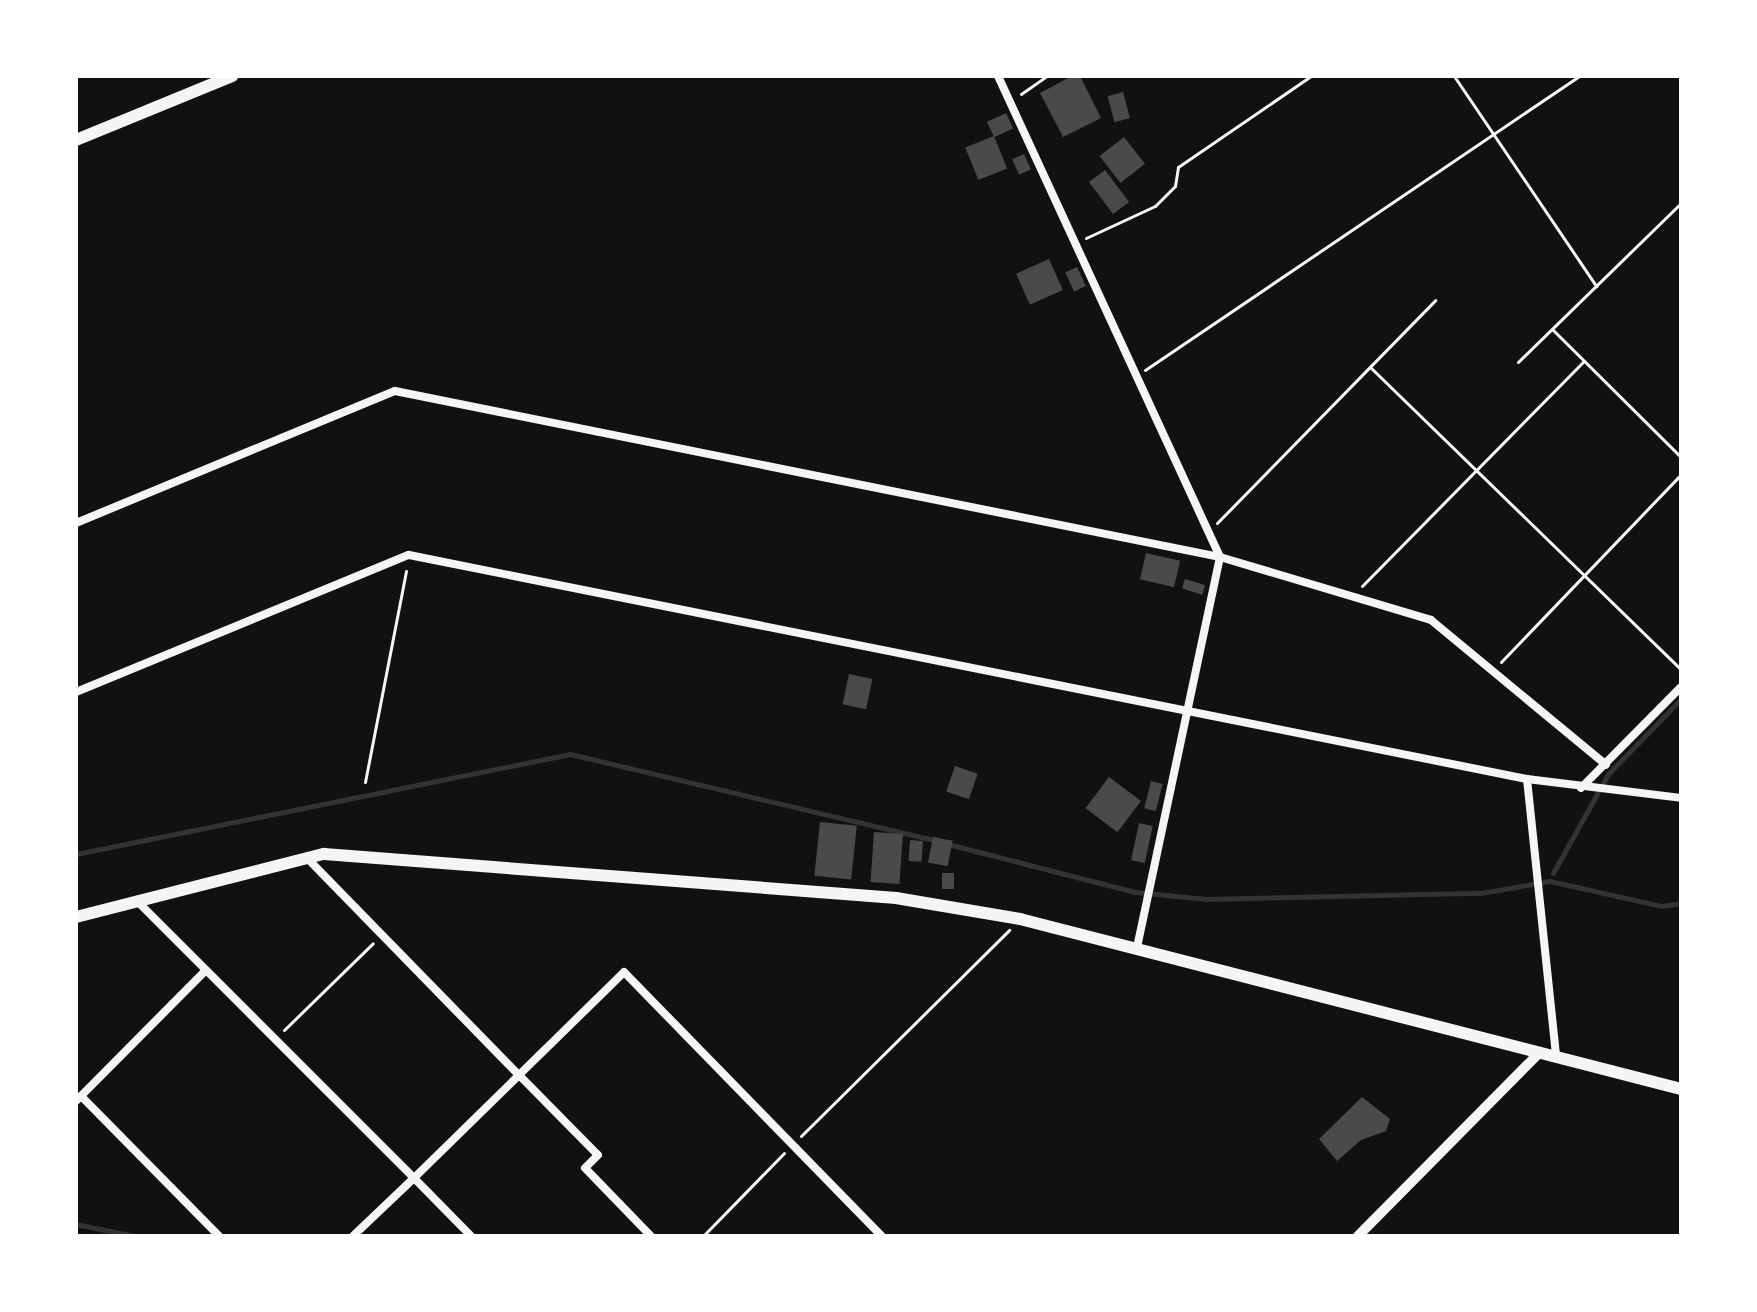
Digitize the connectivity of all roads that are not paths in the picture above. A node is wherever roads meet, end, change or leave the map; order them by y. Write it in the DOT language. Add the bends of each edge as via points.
graph roads {
  1 [pos="232,76"];
  2 [pos="998,76"];
  3 [pos="76,140"];
  4 [pos="76,523"];
  5 [pos="1220,557"];
  6 [pos="1681,687"];
  7 [pos="76,692"];
  8 [pos="1187,710"];
  9 [pos="1606,765"];
  10 [pos="1527,779"];
  11 [pos="1581,788"];
  12 [pos="1681,798"];
  13 [pos="306,857"];
  14 [pos="136,900"];
  15 [pos="76,917"];
  16 [pos="1137,948"];
  17 [pos="204,972"];
  18 [pos="1539,1053"];
  19 [pos="1556,1054"];
  20 [pos="519,1075"];
  21 [pos="1681,1089"];
  22 [pos="78,1098"];
  23 [pos="414,1178"];
  24 [pos="219,1236"];
  25 [pos="353,1236"];
  26 [pos="471,1236"];
  27 [pos="651,1236"];
  28 [pos="882,1236"];
  29 [pos="1358,1236"];
  1 -- 3 [label="main road"];
  2 -- 5 [label="street"];
  4 -- 5 [label="street" via="395,391"];
  5 -- 8 [label="street"];
  5 -- 9 [label="street" via="1431,620"];
  6 -- 9 [label="street"];
  7 -- 8 [label="street" via="409,555"];
  8 -- 10 [label="street"];
  8 -- 16 [label="street"];
  9 -- 11 [label="street"];
  10 -- 11 [label="street"];
  10 -- 19 [label="street"];
  11 -- 12 [label="street"];
  13 -- 14 [label="main road"];
  13 -- 16 [label="main road" via="381,855 896,898 1020,919"];
  13 -- 20 [label="street"];
  14 -- 15 [label="main road"];
  14 -- 17 [label="street"];
  16 -- 18 [label="main road"];
  17 -- 22 [label="street"];
  17 -- 23 [label="street"];
  18 -- 19 [label="main road"];
  18 -- 29 [label="street"];
  19 -- 21 [label="main road"];
  20 -- 23 [label="street"];
  20 -- 27 [label="street" via="598,1155 585,1168"];
  20 -- 28 [label="street" via="624,972"];
  22 -- 24 [label="street"];
  23 -- 25 [label="street"];
  23 -- 26 [label="street"];
}
